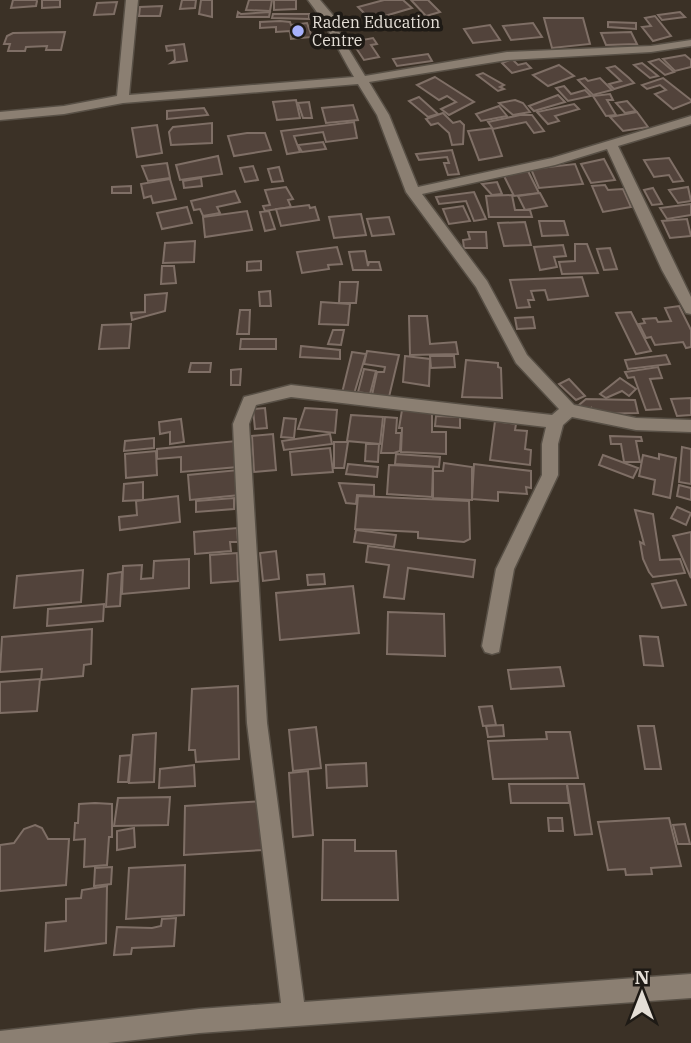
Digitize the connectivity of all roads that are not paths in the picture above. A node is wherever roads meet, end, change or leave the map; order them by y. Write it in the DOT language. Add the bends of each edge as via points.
graph roads {
  1 [pos="132,0"];
  2 [pos="314,0"];
  3 [pos="691,43"];
  4 [pos="360,80"];
  5 [pos="123,99"];
  6 [pos="0,116"];
  7 [pos="691,120"];
  8 [pos="612,146"];
  9 [pos="413,192"];
  10 [pos="691,309"];
  11 [pos="562,416"];
  12 [pos="691,426"];
  13 [pos="492,646"];
  14 [pos="691,986"];
  15 [pos="294,1016"];
  16 [pos="0,1043"];
  1 -- 5 [label="street"];
  2 -- 4 [label="street" via="331,20 334,35"];
  3 -- 4 [label="street" via="508,56"];
  4 -- 5 [label="street"];
  4 -- 9 [label="street" via="383,115"];
  5 -- 6 [label="street"];
  7 -- 8 [label="street"];
  8 -- 9 [label="street"];
  8 -- 10 [label="street" via="670,275"];
  9 -- 11 [label="street" via="482,285 521,359"];
  11 -- 12 [label="street"];
  11 -- 13 [label="street" via="550,444 550,475 505,569"];
  11 -- 15 [label="street" via="291,391 250,401 241,424 257,723"];
  14 -- 15 [label="street"];
  15 -- 16 [label="street" via="199,1021"];
}
